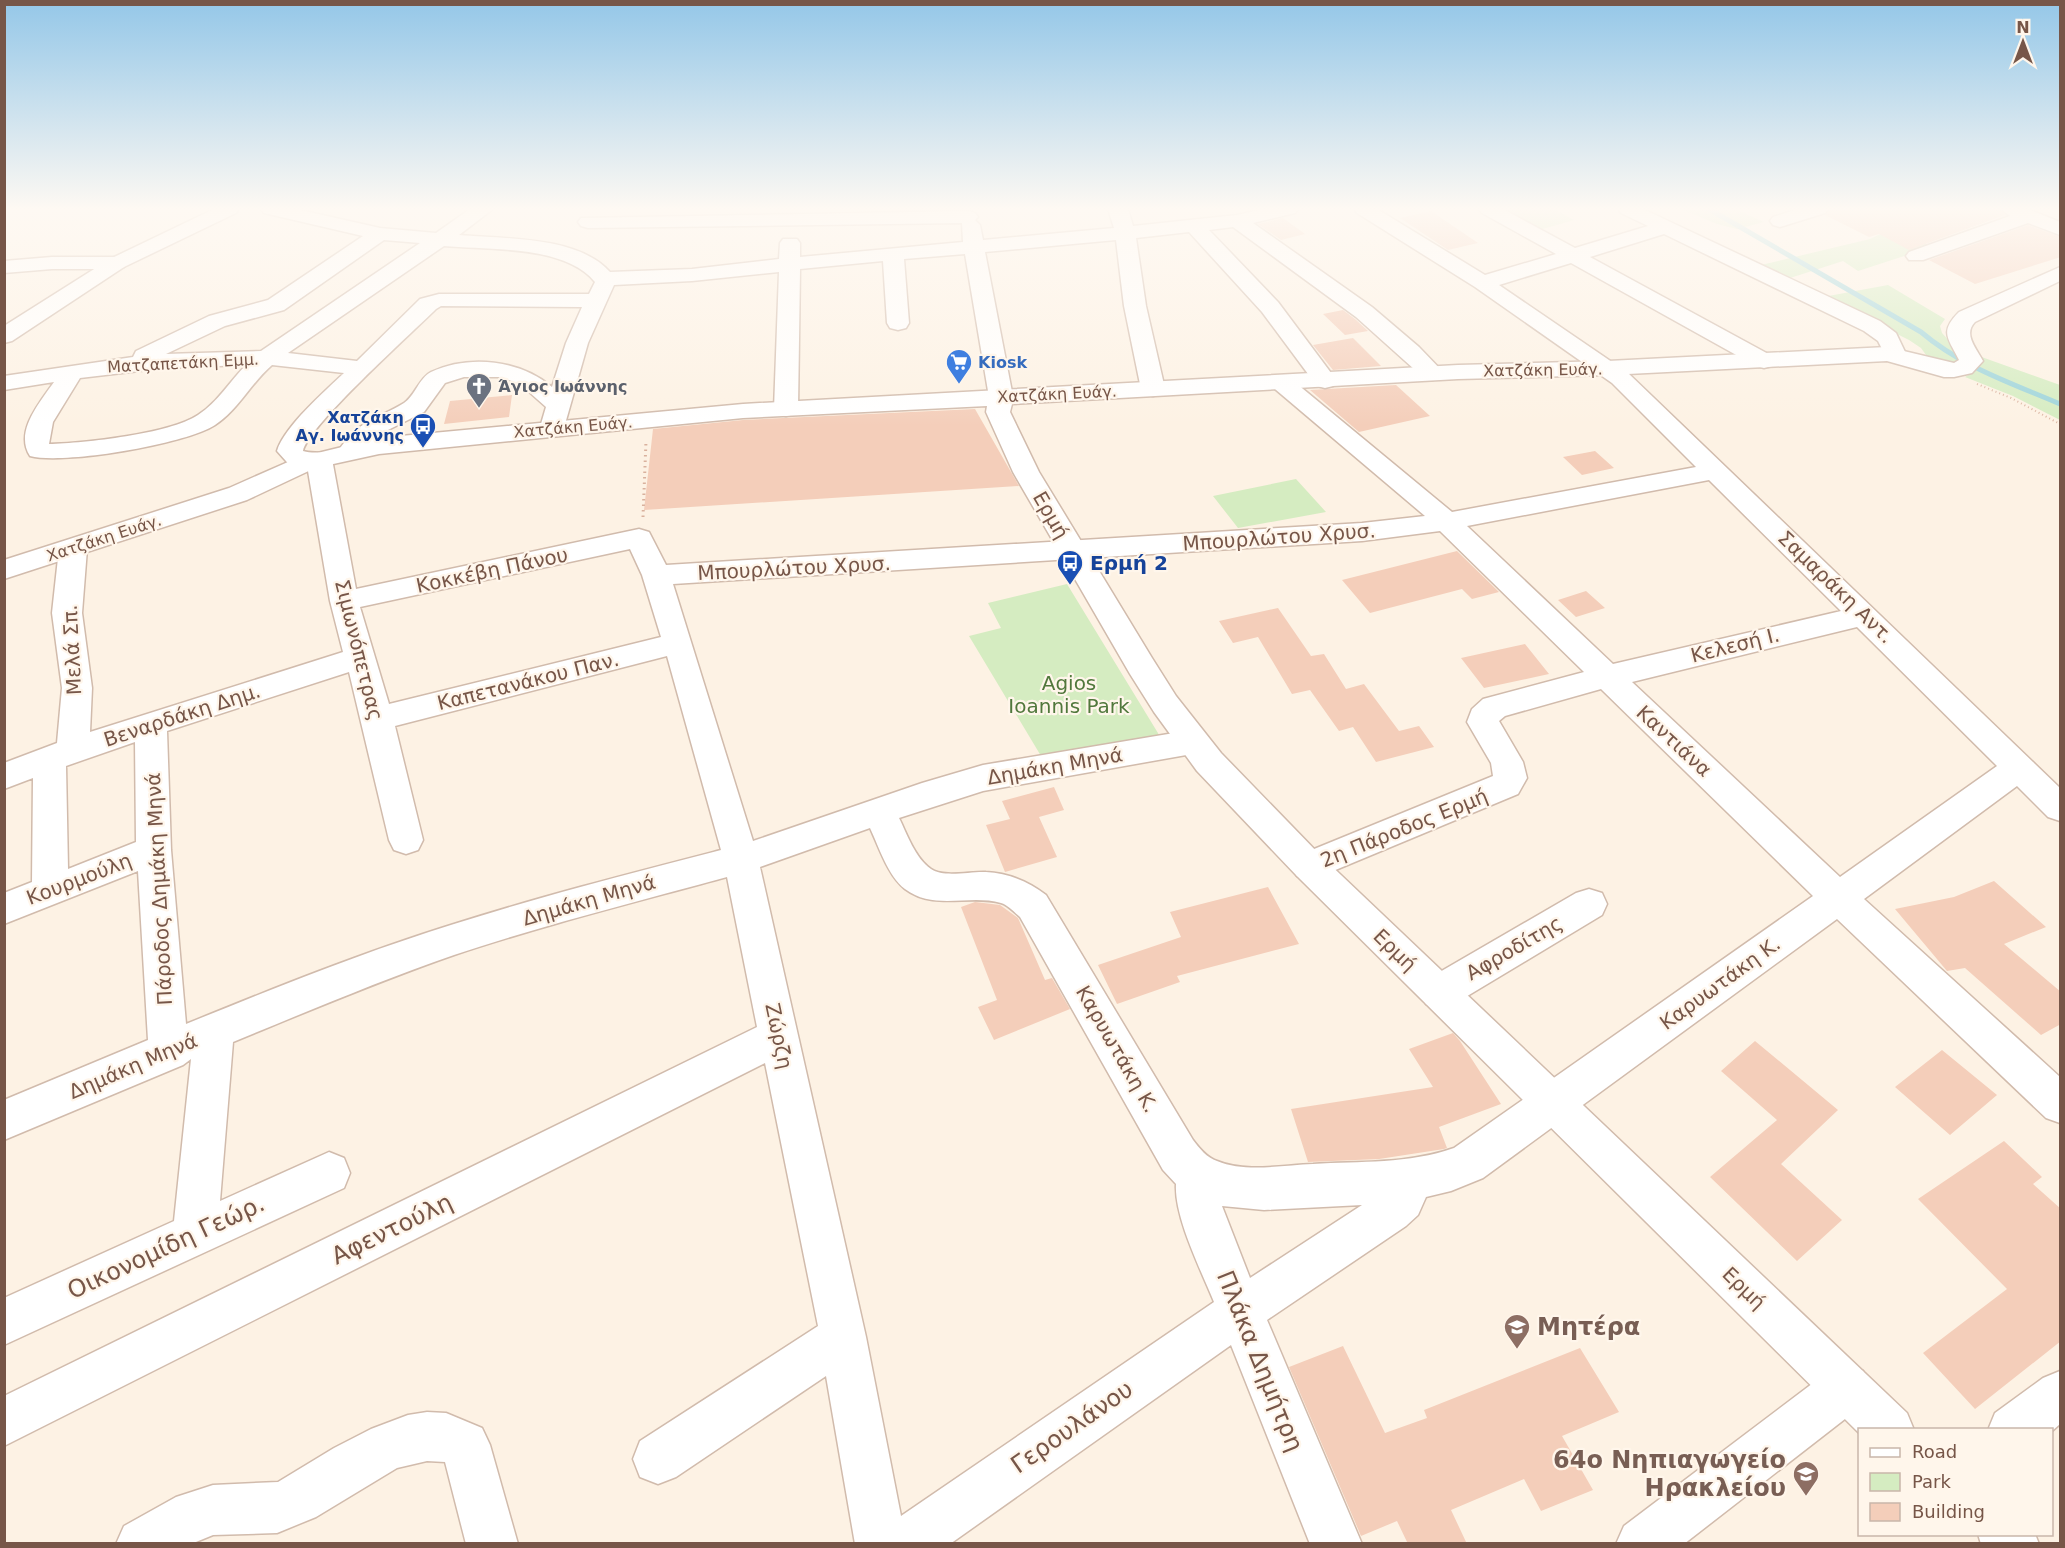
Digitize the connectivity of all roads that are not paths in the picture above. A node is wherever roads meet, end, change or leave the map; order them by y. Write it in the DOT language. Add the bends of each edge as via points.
graph roads {
  1 [pos="89,281"];
  2 [pos="310,281"];
  3 [pos="379,281"];
  4 [pos="603,281"];
  5 [pos="789,281"];
  6 [pos="896,281"];
  7 [pos="980,281"];
  8 [pos="1118,281"];
  9 [pos="1131,281"];
  10 [pos="1246,281"];
  11 [pos="1319,281"];
  12 [pos="1479,281"];
  13 [pos="1488,281"];
  14 [pos="1620,281"];
  15 [pos="1779,281"];
  16 [pos="2043,281"];
  17 [pos="1482,283"];
  18 [pos="1132,289"];
  19 [pos="597,301"];
  20 [pos="898,323"];
  21 [pos="4,336"];
  22 [pos="1895,354"];
  23 [pos="266,358"];
  24 [pos="1764,361"];
  25 [pos="129,364"];
  26 [pos="1608,368"];
  27 [pos="363,369"];
  28 [pos="73,372"];
  29 [pos="1432,373"];
  30 [pos="1324,381"];
  31 [pos="4,383"];
  32 [pos="1283,384"];
  33 [pos="1154,389"];
  34 [pos="1001,397"];
  35 [pos="786,409"];
  36 [pos="555,416"];
  37 [pos="351,451"];
  38 [pos="311,462"];
  39 [pos="1717,471"];
  40 [pos="1446,522"];
  41 [pos="639,538"];
  42 [pos="73,549"];
  43 [pos="1071,550"];
  44 [pos="4,570"];
  45 [pos="656,575"];
  46 [pos="344,601"];
  47 [pos="1865,615"];
  48 [pos="678,643"];
  49 [pos="360,657"];
  50 [pos="1606,677"];
  51 [pos="377,719"];
  52 [pos="151,725"];
  53 [pos="1192,742"];
  54 [pos="61,755"];
  55 [pos="2018,768"];
  56 [pos="4,776"];
  57 [pos="2061,808"];
  58 [pos="878,810"];
  59 [pos="406,840"];
  60 [pos="154,850"];
  61 [pos="741,859"];
  62 [pos="1309,866"];
  63 [pos="50,890"];
  64 [pos="1839,897"];
  65 [pos="1589,904"];
  66 [pos="4,909"];
  67 [pos="1440,992"];
  68 [pos="214,1031"];
  69 [pos="779,1036"];
  70 [pos="169,1052"];
  71 [pos="1554,1104"];
  72 [pos="2061,1104"];
  73 [pos="4,1120"];
  74 [pos="329,1173"];
  75 [pos="1198,1175"];
  76 [pos="1412,1178"];
  77 [pos="195,1233"];
  78 [pos="1239,1312"];
  79 [pos="4,1322"];
  80 [pos="843,1337"];
  81 [pos="1846,1388"];
  82 [pos="2061,1395"];
  83 [pos="4,1422"];
  84 [pos="1888,1428"];
  85 [pos="2015,1428"];
  86 [pos="658,1460"];
  87 [pos="142,1544"];
  88 [pos="492,1544"];
  89 [pos="881,1544"];
  90 [pos="905,1544"];
  91 [pos="1336,1544"];
  92 [pos="1642,1544"];
  1 -- 21 [label="street"];
  2 -- 25 [label="street" via="276,304 217,321"];
  3 -- 23 [label="street"];
  4 -- 19 [label="street"];
  5 -- 35 [label="street"];
  6 -- 20 [label="street"];
  7 -- 34 [label="street, Ερμή"];
  8 -- 18 [label="street" via="1122,288"];
  9 -- 18 [label="street"];
  10 -- 30 [label="street" via="1270,307"];
  11 -- 29 [label="street" via="1388,332"];
  12 -- 17 [label="street, Σαμαράκη Αντ."];
  13 -- 17 [label="street"];
  14 -- 24 [label="street"];
  15 -- 22 [label="street" via="1872,326 1888,338"];
  16 -- 22 [label="street, Χατζάκη Ευάγ." via="1961,322 1957,333 1971,361 1966,366 1937,369"];
  17 -- 26 [label="street, Σαμαράκη Αντ."];
  18 -- 33 [label="street"];
  19 -- 27 [label="street" via="439,300 428,304"];
  19 -- 36 [label="street" via="577,343"];
  22 -- 24 [label="street, Χατζάκη Ευάγ."];
  23 -- 25 [label="street, Ματζαπετάκη Εμμ."];
  23 -- 27 [label="street, Ματζαπετάκη Εμμ."];
  23 -- 28 [label="street" via="224,406 195,426 85,447 39,451 36,439 42,422"];
  24 -- 26 [label="street, Χατζάκη Ευάγ."];
  25 -- 28 [label="street, Ματζαπετάκη Εμμ."];
  26 -- 29 [label="street, Χατζάκη Ευάγ."];
  26 -- 39 [label="street, Σαμαράκη Αντ."];
  27 -- 38 [label="street" via="292,443 293,456"];
  28 -- 31 [label="street, Ματζαπετάκη Εμμ."];
  29 -- 30 [label="street, Χατζάκη Ευάγ."];
  30 -- 32 [label="street, Χατζάκη Ευάγ."];
  32 -- 33 [label="street, Χατζάκη Ευάγ."];
  32 -- 40 [label="street, Καντιάνα"];
  33 -- 34 [label="street, Χατζάκη Ευάγ."];
  34 -- 35 [label="street, Χατζάκη Ευάγ."];
  34 -- 43 [label="street, Ερμή" via="998,412 1011,441"];
  35 -- 36 [label="street, Χατζάκη Ευάγ." via="646,420"];
  36 -- 37 [label="street, Χατζάκη Ευάγ."];
  36 -- 37 [label="street" via="528,379 502,370 462,370 437,378 415,407 369,429"];
  37 -- 38 [label="street, Χατζάκη Ευάγ."];
  38 -- 42 [label="street, Χατζάκη Ευάγ." via="238,494"];
  38 -- 46 [label="street, Σιμωνόπετρας"];
  39 -- 40 [label="street, Μπουρλώτου Χρυσ."];
  39 -- 47 [label="street, Σαμαράκη Αντ."];
  40 -- 43 [label="street, Μπουρλώτου Χρυσ." via="1330,534"];
  40 -- 50 [label="street, Καντιάνα"];
  41 -- 45 [label="street, Ζώρζη"];
  41 -- 46 [label="street, Κοκκέβη Πάνου"];
  42 -- 44 [label="street, Χατζάκη Ευάγ."];
  42 -- 54 [label="street, Μελά Σπ." via="67,613 77,688"];
  43 -- 45 [label="street, Μπουρλώτου Χρυσ."];
  43 -- 53 [label="street, Ερμή"];
  45 -- 48 [label="street, Ζώρζη"];
  46 -- 49 [label="street, Σιμωνόπετρας"];
  47 -- 50 [label="street, Κελεσή Ι."];
  47 -- 55 [label="street, Σαμαράκη Αντ."];
  48 -- 51 [label="street, Καπετανάκου Παν."];
  48 -- 61 [label="street, Ζώρζη"];
  49 -- 51 [label="street, Σιμωνόπετρας"];
  49 -- 52 [label="street, Βεναρδάκη Δημ."];
  50 -- 62 [label="street, 2η Πάροδος Ερμή" via="1518,699 1487,711 1483,722 1509,771 1509,781 1503,788"];
  50 -- 64 [label="street, Καντιάνα"];
  51 -- 59 [label="street, Σιμωνόπετρας"];
  52 -- 54 [label="street, Βεναρδάκη Δημ."];
  52 -- 60 [label="street, Πάροδος Δημάκη Μηνά"];
  53 -- 58 [label="street, Δημάκη Μηνά" via="983,778"];
  53 -- 62 [label="street, Ερμή"];
  54 -- 56 [label="street, Βεναρδάκη Δημ."];
  54 -- 63 [label="street, Μελά Σπ."];
  55 -- 57 [label="street, Σαμαράκη Αντ."];
  55 -- 64 [label="street, Καρυωτάκη Κ."];
  58 -- 61 [label="street, Δημάκη Μηνά"];
  58 -- 75 [label="street, Καρυωτάκη Κ." via="907,865 920,881 1000,888 1018,894 1033,906 1178,1155"];
  60 -- 63 [label="street, Κουρμούλη"];
  60 -- 70 [label="street, Πάροδος Δημάκη Μηνά"];
  61 -- 68 [label="street, Δημάκη Μηνά" via="453,940"];
  61 -- 69 [label="street, Ζώρζη"];
  62 -- 67 [label="street, Ερμή"];
  63 -- 66 [label="street, Κουρμούλη"];
  64 -- 71 [label="street, Καρυωτάκη Κ."];
  64 -- 72 [label="street, Καντιάνα"];
  65 -- 67 [label="street, Αφροδίτης"];
  67 -- 71 [label="street, Ερμή"];
  68 -- 70 [label="street, Δημάκη Μηνά"];
  68 -- 77 [label="street"];
  69 -- 80 [label="street, Ζώρζη"];
  69 -- 83 [label="street, Αφεντούλη"];
  70 -- 73 [label="street, Δημάκη Μηνά"];
  71 -- 76 [label="street, Καρυωτάκη Κ." via="1468,1163"];
  71 -- 81 [label="street, Ερμή"];
  74 -- 77 [label="street, Οικονομίδη Γεώρ."];
  75 -- 76 [label="street, Καρυωτάκη Κ." via="1222,1185 1258,1188"];
  75 -- 78 [label="street, Πλάκα Δημήτρη" via="1201,1211"];
  76 -- 78 [label="street" via="1403,1200 1391,1211"];
  77 -- 79 [label="street, Οικονομίδη Γεώρ."];
  78 -- 90 [label="street, Γερουλάνου"];
  78 -- 91 [label="street, Πλάκα Δημήτρη"];
  80 -- 86 [label="street"];
  80 -- 89 [label="street, Ζώρζη"];
  81 -- 84 [label="street, Ερμή"];
  81 -- 92 [label="street"];
  82 -- 85 [label="street"];
  87 -- 88 [label="street" via="183,1520 212,1510 277,1508 392,1445 427,1436 451,1437 465,1445"];
}
